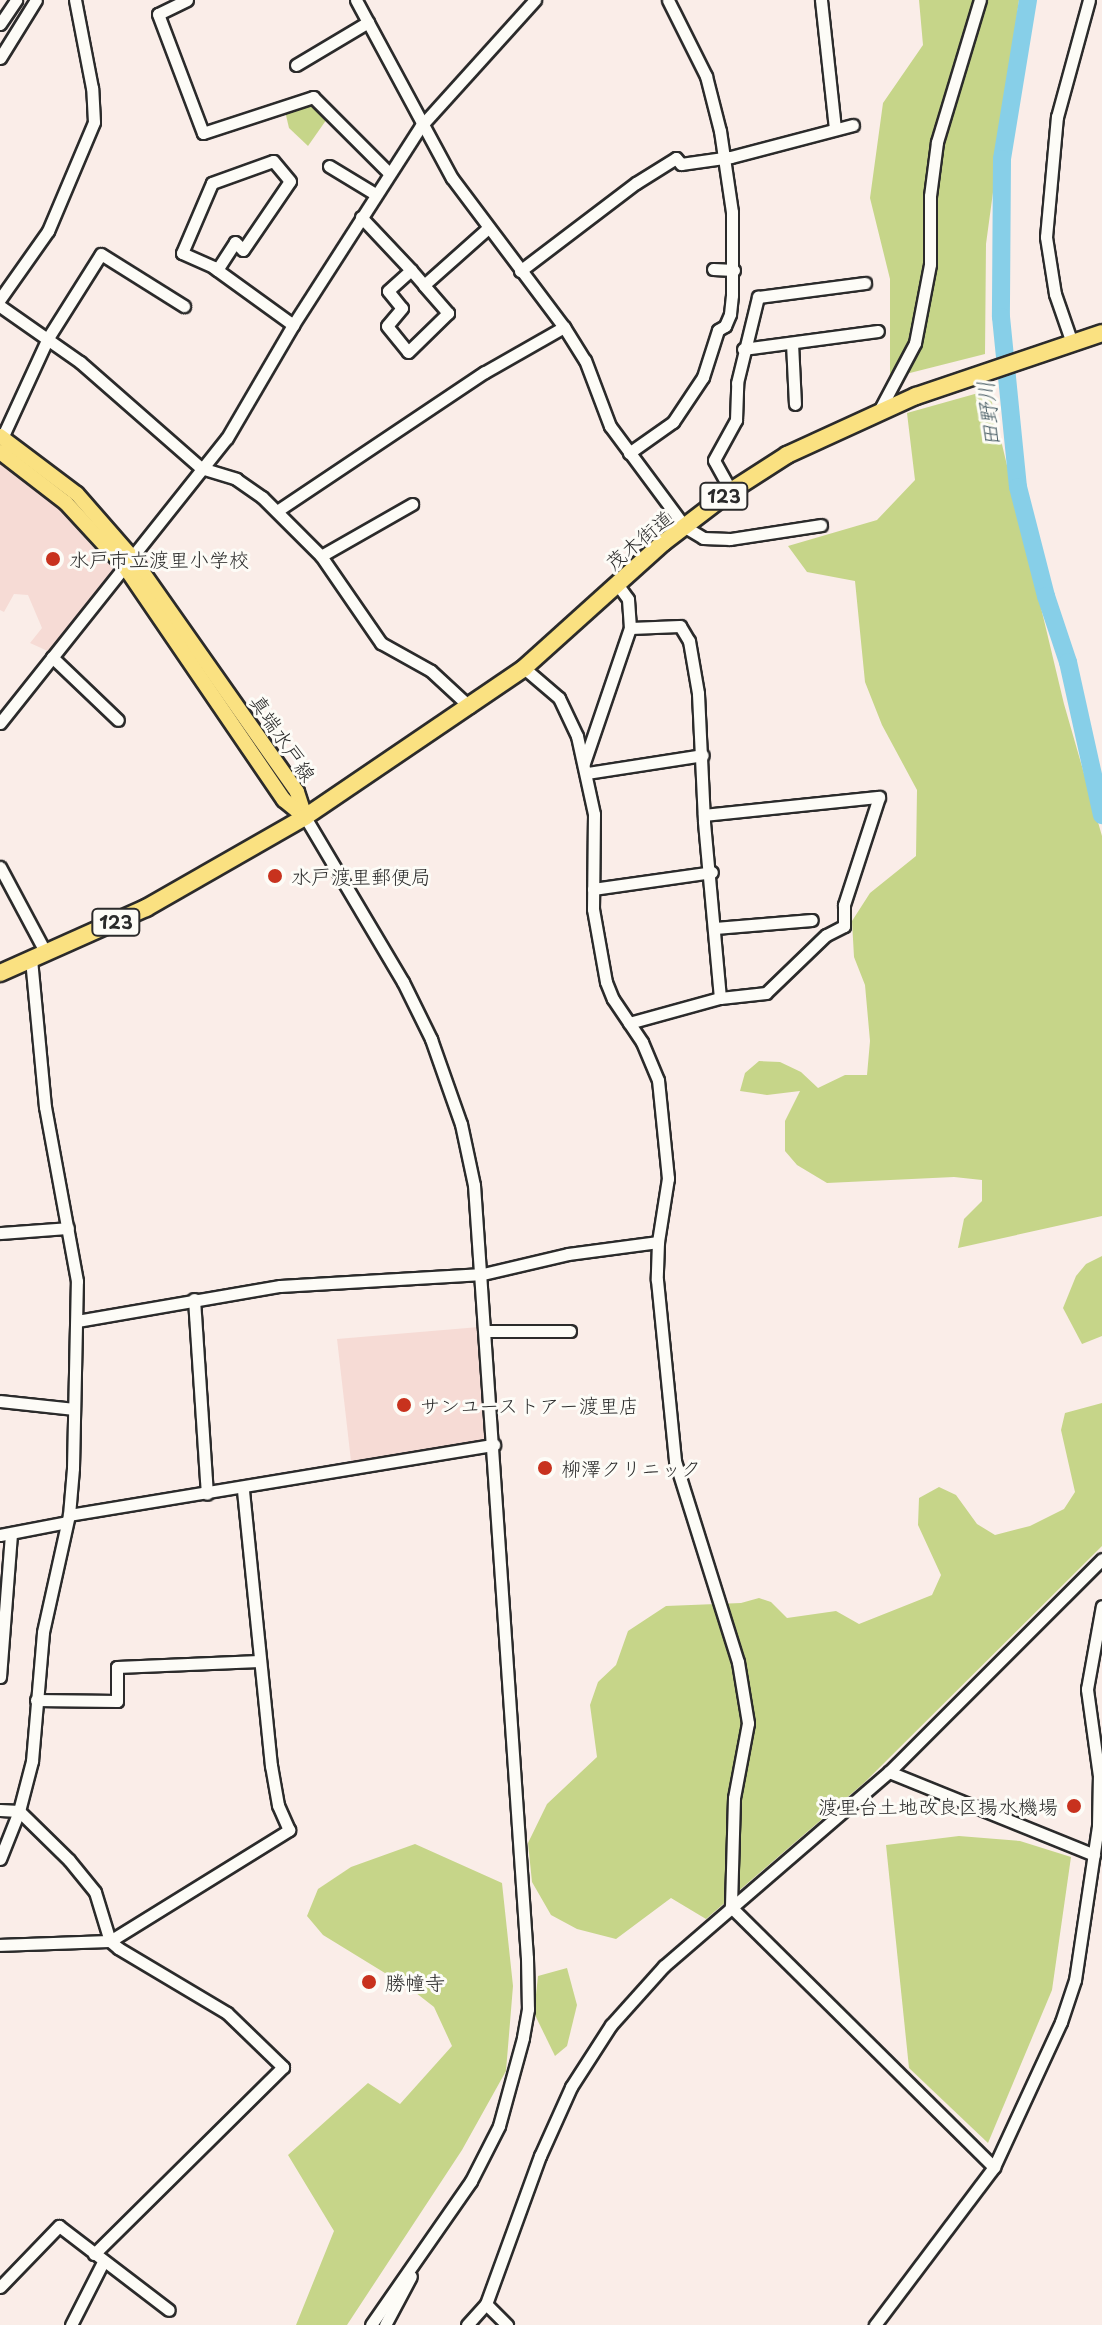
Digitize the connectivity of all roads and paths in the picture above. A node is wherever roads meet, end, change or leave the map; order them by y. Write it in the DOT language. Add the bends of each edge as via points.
graph roads {
  1 [pos="16,0"];
  2 [pos="36,0"];
  3 [pos="75,0"];
  4 [pos="356,0"];
  5 [pos="535,0"];
  6 [pos="683,0"];
  7 [pos="821,0"];
  8 [pos="980,0"];
  9 [pos="1089,0"];
  10 [pos="183,1"];
  11 [pos="669,3"];
  12 [pos="4,8"];
  13 [pos="368,22"];
  14 [pos="0,24"];
  15 [pos="0,58"];
  16 [pos="296,65"];
  17 [pos="853,125"];
  18 [pos="421,126"];
  19 [pos="835,128"];
  20 [pos="724,157"];
  21 [pos="329,166"];
  22 [pos="388,172"];
  23 [pos="375,194"];
  24 [pos="361,217"];
  25 [pos="488,228"];
  26 [pos="713,269"];
  27 [pos="217,270"];
  28 [pos="411,270"];
  29 [pos="734,270"];
  30 [pos="520,271"];
  31 [pos="865,283"];
  32 [pos="424,285"];
  33 [pos="0,299"];
  34 [pos="0,306"];
  35 [pos="184,306"];
  36 [pos="293,325"];
  37 [pos="564,327"];
  38 [pos="878,331"];
  39 [pos="1102,333"];
  40 [pos="48,338"];
  41 [pos="792,343"];
  42 [pos="1072,343"];
  43 [pos="743,349"];
  44 [pos="795,404"];
  45 [pos="879,411"];
  46 [pos="1,442"];
  47 [pos="629,453"];
  48 [pos="205,469"];
  49 [pos="731,491"];
  50 [pos="412,504"];
  51 [pos="277,511"];
  52 [pos="821,525"];
  53 [pos="685,527"];
  54 [pos="321,556"];
  55 [pos="129,562"];
  56 [pos="617,584"];
  57 [pos="630,628"];
  58 [pos="52,657"];
  59 [pos="524,668"];
  60 [pos="470,707"];
  61 [pos="118,720"];
  62 [pos="0,723"];
  63 [pos="703,755"];
  64 [pos="586,768"];
  65 [pos="704,815"];
  66 [pos="305,817"];
  67 [pos="0,867"];
  68 [pos="712,872"];
  69 [pos="593,889"];
  70 [pos="812,920"];
  71 [pos="715,928"];
  72 [pos="38,956"];
  73 [pos="0,973"];
  74 [pos="720,998"];
  75 [pos="629,1023"];
  76 [pos="68,1228"];
  77 [pos="0,1233"];
  78 [pos="658,1242"];
  79 [pos="483,1274"];
  80 [pos="194,1299"];
  81 [pos="77,1321"];
  82 [pos="486,1331"];
  83 [pos="570,1331"];
  84 [pos="0,1401"];
  85 [pos="74,1409"];
  86 [pos="494,1445"];
  87 [pos="243,1488"];
  88 [pos="207,1494"];
  89 [pos="68,1519"];
  90 [pos="5,1535"];
  91 [pos="1102,1559"];
  92 [pos="1102,1606"];
  93 [pos="259,1661"];
  94 [pos="0,1677"];
  95 [pos="36,1700"];
  96 [pos="889,1772"];
  97 [pos="1100,1778"];
  98 [pos="0,1810"];
  99 [pos="19,1811"];
  100 [pos="1094,1855"];
  101 [pos="0,1859"];
  102 [pos="731,1907"];
  103 [pos="110,1941"];
  104 [pos="0,1945"];
  105 [pos="994,2167"];
  106 [pos="99,2258"];
  107 [pos="416,2260"];
  108 [pos="0,2287"];
  109 [pos="486,2304"];
  110 [pos="169,2310"];
  111 [pos="71,2325"];
  112 [pos="371,2325"];
  113 [pos="385,2325"];
  114 [pos="467,2325"];
  115 [pos="507,2325"];
  116 [pos="875,2325"];
  1 -- 12 [label="street"];
  2 -- 15 [label="street"];
  3 -- 33 [label="street" via="94,122 48,231"];
  4 -- 13 [label="street"];
  5 -- 18 [label="street"];
  6 -- 11 [label="street"];
  7 -- 19 [label="street"];
  8 -- 45 [label="street" via="937,142 930,264 915,343"];
  9 -- 42 [label="street" via="1057,117 1046,237 1055,294"];
  10 -- 22 [label="street" via="158,14 203,133 313,97"];
  11 -- 20 [label="street" via="706,76"];
  12 -- 14 [label="street"];
  13 -- 16 [label="street"];
  13 -- 18 [label="street"];
  17 -- 19 [label="street"];
  18 -- 22 [label="street"];
  18 -- 25 [label="street"];
  19 -- 20 [label="street"];
  20 -- 29 [label="street"];
  20 -- 30 [label="street" via="681,164 676,158"];
  21 -- 23 [label="street"];
  22 -- 23 [label="street"];
  23 -- 24 [label="street"];
  24 -- 28 [label="street"];
  24 -- 36 [label="street"];
  25 -- 30 [label="street"];
  25 -- 32 [label="street"];
  26 -- 29 [label="street"];
  27 -- 27 [label="street" via="182,253 212,183 273,161 290,181 243,250 235,242"];
  27 -- 36 [label="street"];
  28 -- 32 [label="street"];
  28 -- 32 [label="street" via="388,291 402,308 387,326 408,352 448,313"];
  29 -- 47 [label="street" via="730,314 718,330 703,377 673,422"];
  30 -- 37 [label="street"];
  31 -- 43 [label="street" via="758,297"];
  34 -- 40 [label="street"];
  35 -- 40 [label="street" via="101,254"];
  36 -- 48 [label="street"];
  37 -- 47 [label="street"];
  37 -- 51 [label="street" via="485,372"];
  38 -- 41 [label="street"];
  39 -- 42 [label="highway, 123"];
  40 -- 46 [label="street"];
  40 -- 48 [label="street"];
  41 -- 43 [label="street"];
  41 -- 44 [label="street"];
  42 -- 45 [label="highway, 茂木街道 / 123"];
  43 -- 49 [label="street" via="736,420 714,460"];
  45 -- 49 [label="highway, 茂木街道 / 123" via="787,455"];
  46 -- 55 [label="main road, 真端水戸線"];
  47 -- 53 [label="street"];
  48 -- 51 [label="street" via="236,479"];
  48 -- 55 [label="street"];
  49 -- 53 [label="highway, 茂木街道 / 123"];
  50 -- 54 [label="street"];
  51 -- 54 [label="street"];
  52 -- 53 [label="street" via="721,539 703,538"];
  53 -- 56 [label="highway, 茂木街道 / 123"];
  54 -- 60 [label="street" via="381,643 431,671"];
  55 -- 58 [label="street"];
  55 -- 66 [label="main road, 真端水戸線" via="284,800"];
  56 -- 57 [label="street" via="628,599"];
  56 -- 59 [label="highway, 茂木街道 / 123"];
  57 -- 63 [label="street" via="680,626 689,641"];
  57 -- 64 [label="street"];
  58 -- 61 [label="street"];
  58 -- 62 [label="street"];
  59 -- 60 [label="highway, 茂木街道 / 123"];
  59 -- 64 [label="street" via="559,698"];
  60 -- 66 [label="highway, 茂木街道 / 123"];
  63 -- 64 [label="street"];
  63 -- 65 [label="street"];
  64 -- 69 [label="street" via="597,838"];
  65 -- 68 [label="street"];
  65 -- 74 [label="street" via="879,797 844,905 844,926 826,935 766,993"];
  66 -- 72 [label="highway, 茂木街道 / 123" via="146,908"];
  66 -- 79 [label="street" via="403,982 443,1069 468,1153"];
  67 -- 72 [label="street"];
  68 -- 69 [label="street"];
  68 -- 71 [label="street"];
  69 -- 75 [label="street" via="606,982"];
  70 -- 71 [label="street"];
  71 -- 74 [label="street"];
  72 -- 73 [label="highway, 茂木街道 / 123"];
  72 -- 76 [label="street" via="45,1107"];
  74 -- 75 [label="street"];
  75 -- 78 [label="street" via="653,1064 663,1110 668,1178"];
  76 -- 77 [label="street"];
  76 -- 81 [label="street"];
  78 -- 79 [label="street" via="568,1254"];
  78 -- 102 [label="street" via="675,1461 745,1694 748,1723 734,1798"];
  79 -- 80 [label="street" via="280,1286"];
  79 -- 82 [label="street"];
  80 -- 81 [label="street"];
  80 -- 88 [label="street"];
  81 -- 85 [label="street"];
  82 -- 83 [label="street"];
  82 -- 86 [label="street"];
  84 -- 85 [label="street"];
  85 -- 89 [label="street"];
  86 -- 87 [label="street"];
  86 -- 107 [label="street" via="528,2009 509,2097 485,2157"];
  87 -- 88 [label="street"];
  87 -- 93 [label="street"];
  88 -- 89 [label="street"];
  89 -- 90 [label="street"];
  89 -- 95 [label="street" via="43,1632"];
  90 -- 94 [label="street"];
  91 -- 96 [label="street"];
  92 -- 97 [label="street" via="1087,1689"];
  93 -- 95 [label="street" via="117,1667 117,1701"];
  93 -- 103 [label="street" via="278,1805 289,1830"];
  95 -- 99 [label="street" via="32,1761"];
  96 -- 100 [label="street"];
  96 -- 102 [label="street"];
  97 -- 100 [label="street"];
  98 -- 99 [label="street"];
  99 -- 101 [label="street"];
  99 -- 103 [label="street" via="95,1892"];
  100 -- 105 [label="street" via="1075,1980"];
  102 -- 105 [label="street"];
  102 -- 109 [label="street" via="664,1966 622,2013 571,2087"];
  103 -- 104 [label="street"];
  103 -- 106 [label="street" via="234,2018 283,2067"];
  105 -- 116 [label="street"];
  106 -- 108 [label="street" via="59,2226"];
  106 -- 110 [label="street"];
  106 -- 111 [label="street"];
  107 -- 112 [label="street"];
  107 -- 113 [label="street"];
  109 -- 114 [label="street"];
  109 -- 115 [label="street"];
}
